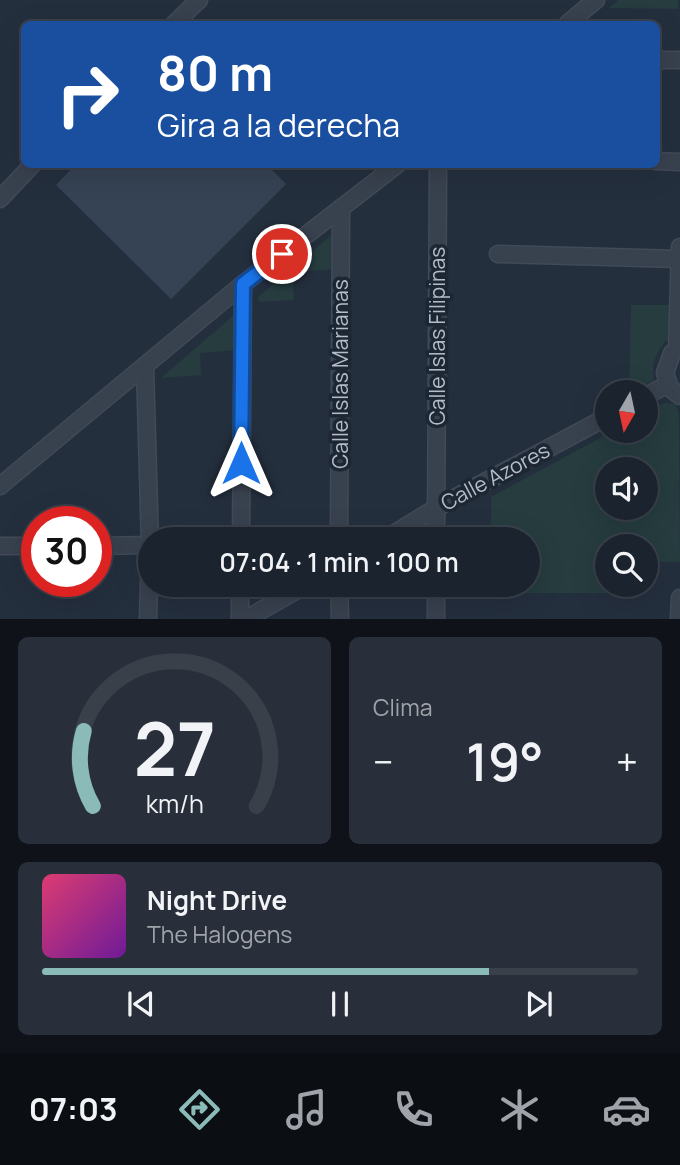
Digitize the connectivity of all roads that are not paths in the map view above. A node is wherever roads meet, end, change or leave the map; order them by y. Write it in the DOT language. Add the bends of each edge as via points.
graph roads {
  1 [pos="199,0"];
  2 [pos="596,0"];
  3 [pos="177,21"];
  4 [pos="571,21"];
  5 [pos="660,60"];
  6 [pos="680,60"];
  7 [pos="660,161"];
  8 [pos="680,162"];
  9 [pos="29,168"];
  10 [pos="393,168"];
  11 [pos="438,168"];
  12 [pos="0,199"];
  13 [pos="341,208"];
  14 [pos="680,247"];
  15 [pos="498,254"];
  16 [pos="680,259"];
  17 [pos="243,284"];
  18 [pos="678,349"];
  19 [pos="145,366"];
  20 [pos="674,390"];
  21 [pos="595,423"];
  22 [pos="0,486"];
  23 [pos="436,508"];
  24 [pos="149,527"];
  25 [pos="241,527"];
  26 [pos="339,527"];
  27 [pos="405,527"];
  28 [pos="436,527"];
  29 [pos="112,545"];
  30 [pos="138,545"];
  31 [pos="0,546"];
  32 [pos="21,546"];
  33 [pos="149,597"];
  34 [pos="240,597"];
  35 [pos="285,597"];
  36 [pos="339,597"];
  37 [pos="436,597"];
  38 [pos="680,598"];
  39 [pos="148,619"];
  40 [pos="240,619"];
  41 [pos="246,619"];
  42 [pos="340,619"];
  43 [pos="436,619"];
  44 [pos="680,619"];
  1 -- 3 [label="street"];
  2 -- 4 [label="street"];
  5 -- 6 [label="street"];
  7 -- 8 [label="street"];
  9 -- 12 [label="street"];
  10 -- 13 [label="street"];
  11 -- 23 [label="street, Calle Islas Filipinas"];
  13 -- 17 [label="street"];
  13 -- 26 [label="street, Calle Islas Marianas"];
  14 -- 16 [label="street"];
  15 -- 16 [label="street"];
  16 -- 18 [label="street"];
  17 -- 19 [label="street"];
  17 -- 25 [label="street"];
  18 -- 20 [label="street" via="666,363 665,378"];
  19 -- 22 [label="street"];
  19 -- 24 [label="street"];
  21 -- 23 [label="street, Calle Azores"];
  23 -- 27 [label="street, Calle Azores"];
  23 -- 28 [label="street, Calle Islas Filipinas"];
  29 -- 30 [label="street"];
  31 -- 32 [label="street"];
  33 -- 39 [label="street"];
  34 -- 40 [label="street"];
  35 -- 41 [label="street"];
  36 -- 42 [label="street"];
  37 -- 43 [label="street"];
  38 -- 44 [label="street"];
}
